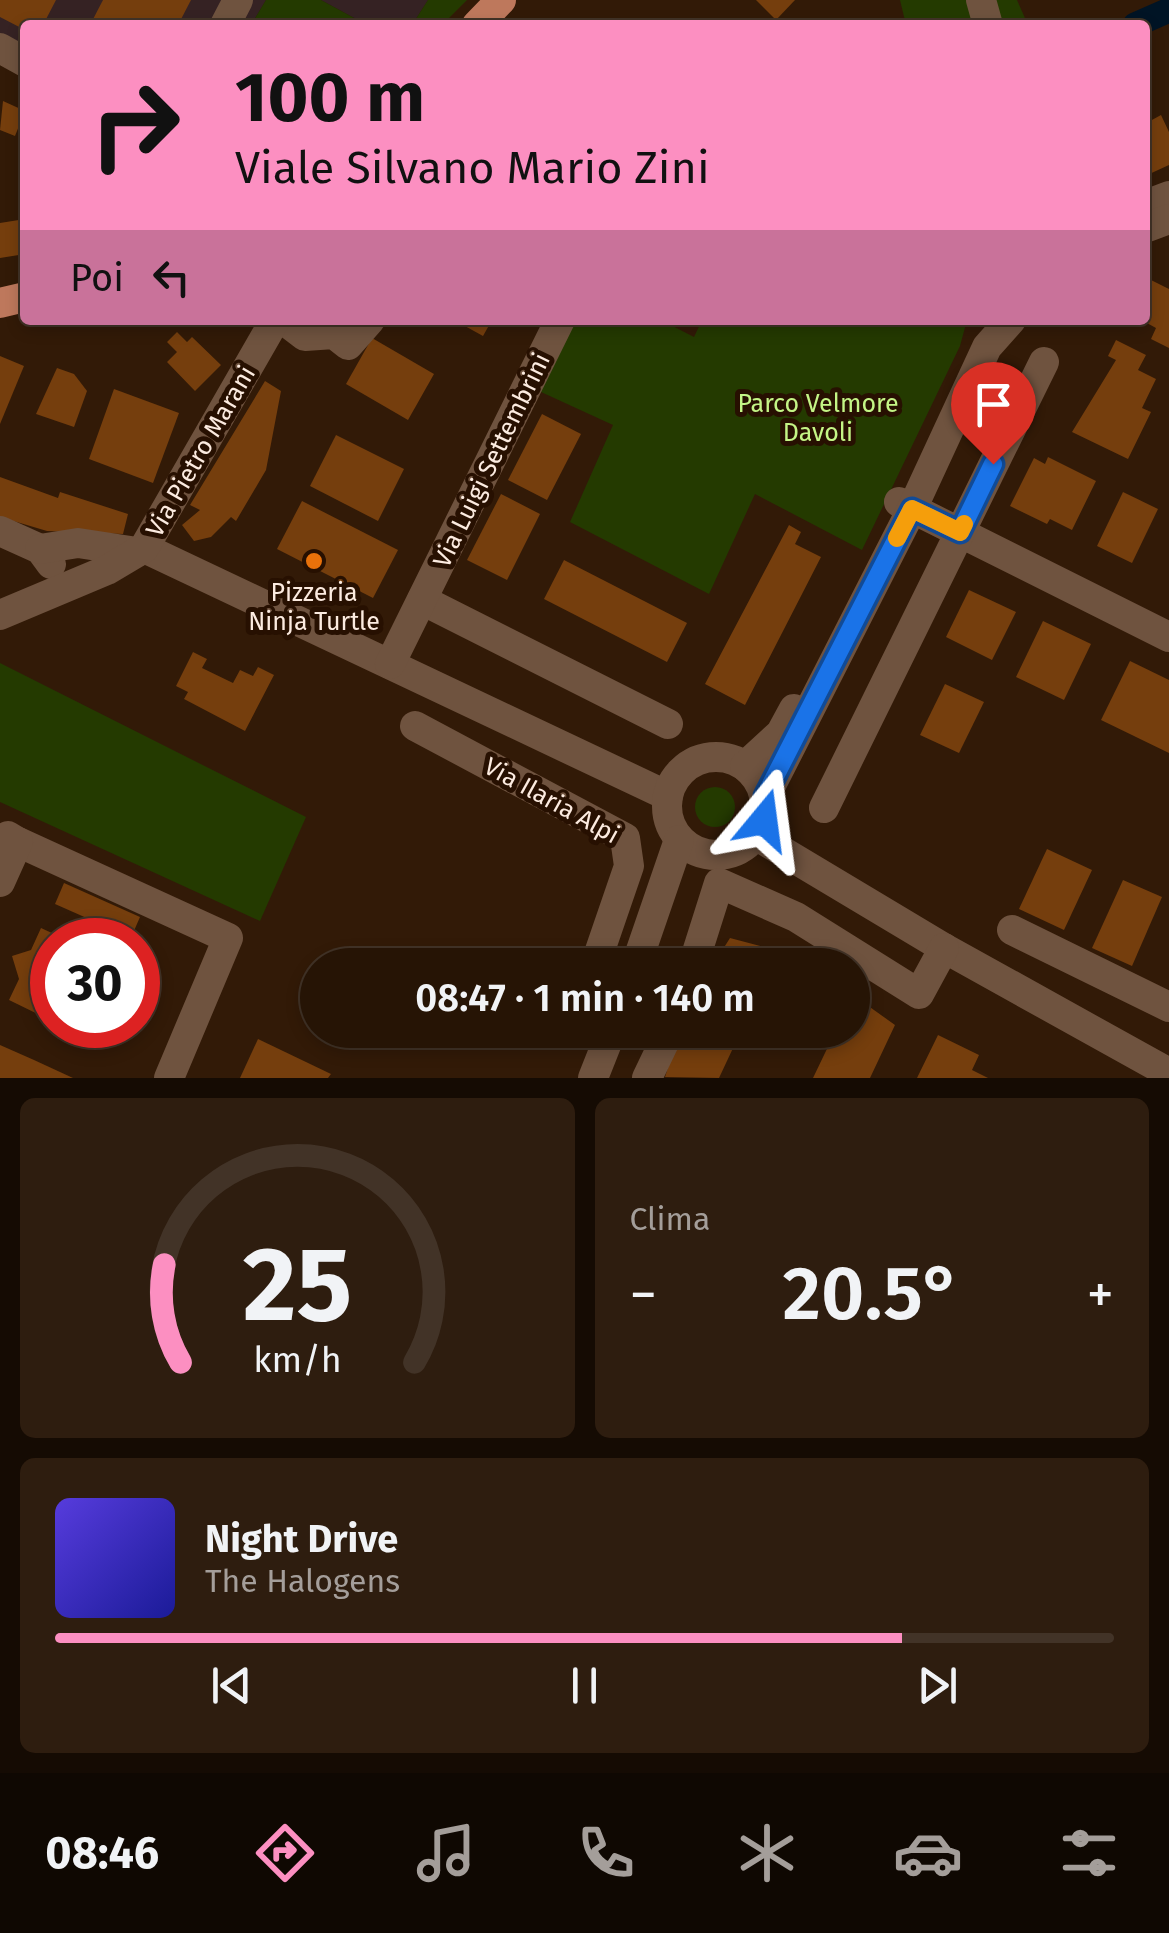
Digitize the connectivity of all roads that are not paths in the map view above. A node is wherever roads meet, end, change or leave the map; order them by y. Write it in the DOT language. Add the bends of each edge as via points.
graph roads {
  1 [pos="501,0"];
  2 [pos="482,20"];
  3 [pos="273,325"];
  4 [pos="291,325"];
  5 [pos="366,325"];
  6 [pos="558,325"];
  7 [pos="981,325"];
  8 [pos="1006,325"];
  9 [pos="1044,362"];
  10 [pos="905,506"];
  11 [pos="0,531"];
  12 [pos="960,532"];
  13 [pos="40,549"];
  14 [pos="140,550"];
  15 [pos="67,587"];
  16 [pos="422,600"];
  17 [pos="0,615"];
  18 [pos="1169,637"];
  19 [pos="390,664"];
  20 [pos="668,724"];
  21 [pos="416,726"];
  22 [pos="745,766"];
  23 [pos="668,796"];
  24 [pos="765,796"];
  25 [pos="824,808"];
  26 [pos="7,832"];
  27 [pos="756,836"];
  28 [pos="691,847"];
  29 [pos="0,882"];
  30 [pos="1012,930"];
  31 [pos="601,948"];
  32 [pos="644,948"];
  33 [pos="658,948"];
  34 [pos="698,948"];
  35 [pos="846,948"];
  36 [pos="944,948"];
  37 [pos="870,963"];
  38 [pos="1169,1007"];
  39 [pos="605,1048"];
  40 [pos="622,1048"];
  41 [pos="661,1048"];
  42 [pos="1169,1073"];
  43 [pos="168,1078"];
  44 [pos="594,1078"];
  45 [pos="611,1078"];
  46 [pos="647,1078"];
  1 -- 2 [label="main road"];
  3 -- 14 [label="street, Via Pietro Marani"];
  4 -- 5 [label="street" via="305,336 334,334 348,346"];
  6 -- 16 [label="street, Via Luigi Settembrini"];
  7 -- 10 [label="street"];
  8 -- 10 [label="street" via="986,347"];
  9 -- 12 [label="street"];
  10 -- 12 [label="street"];
  10 -- 22 [label="street" via="782,733"];
  10 -- 24 [label="street"];
  11 -- 13 [label="street"];
  12 -- 18 [label="street"];
  12 -- 25 [label="street"];
  13 -- 14 [label="street" via="78,544"];
  13 -- 15 [label="street"];
  14 -- 15 [label="street, Via Pietro Marani"];
  14 -- 19 [label="street"];
  15 -- 17 [label="street, Via Pietro Marani"];
  16 -- 19 [label="street, Via Luigi Settembrini"];
  16 -- 20 [label="street"];
  19 -- 23 [label="street"];
  21 -- 31 [label="street, Via Ilaria Alpi" via="625,838 628,866"];
  22 -- 23 [label="street" via="730,758 699,760 675,778"];
  22 -- 24 [label="street"];
  23 -- 28 [label="street" via="667,813"];
  24 -- 27 [label="street"];
  26 -- 29 [label="street"];
  26 -- 43 [label="street" via="228,938"];
  27 -- 28 [label="street" via="734,853"];
  27 -- 36 [label="street"];
  28 -- 32 [label="street"];
  28 -- 33 [label="street"];
  30 -- 38 [label="street"];
  34 -- 35 [label="street" via="719,883"];
  36 -- 37 [label="street" via="919,994"];
  36 -- 42 [label="street"];
  39 -- 44 [label="street"];
  40 -- 45 [label="street"];
  41 -- 46 [label="street"];
}
